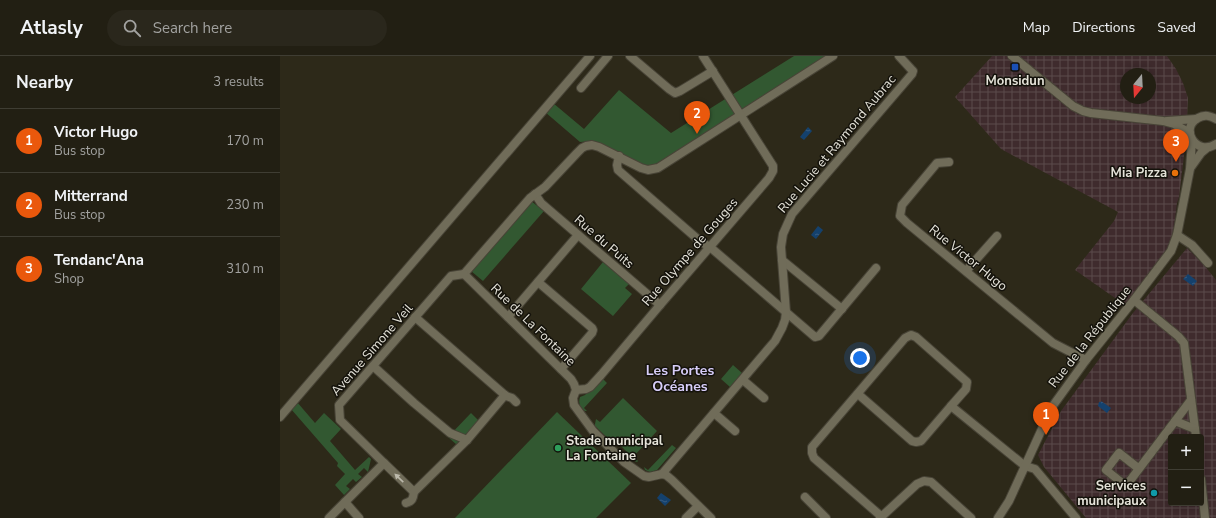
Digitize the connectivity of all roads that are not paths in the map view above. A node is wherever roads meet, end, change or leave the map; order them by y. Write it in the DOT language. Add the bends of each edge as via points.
graph roads {
  1 [pos="590,56"];
  2 [pos="608,56"];
  3 [pos="630,56"];
  4 [pos="703,56"];
  5 [pos="833,56"];
  6 [pos="900,56"];
  7 [pos="1012,56"];
  8 [pos="713,71"];
  9 [pos="581,88"];
  10 [pos="741,114"];
  11 [pos="1215,117"];
  12 [pos="1196,119"];
  13 [pos="1162,121"];
  14 [pos="1191,136"];
  15 [pos="1216,144"];
  16 [pos="1207,148"];
  17 [pos="618,156"];
  18 [pos="949,162"];
  19 [pos="1190,169"];
  20 [pos="536,194"];
  21 [pos="578,235"];
  22 [pos="1177,235"];
  23 [pos="996,236"];
  24 [pos="710,247"];
  25 [pos="782,260"];
  26 [pos="1208,263"];
  27 [pos="876,268"];
  28 [pos="966,271"];
  29 [pos="464,274"];
  30 [pos="538,282"];
  31 [pos="1134,300"];
  32 [pos="660,305"];
  33 [pos="842,309"];
  34 [pos="786,312"];
  35 [pos="508,317"];
  36 [pos="415,318"];
  37 [pos="1086,360"];
  38 [pos="373,366"];
  39 [pos="561,369"];
  40 [pos="743,380"];
  41 [pos="576,390"];
  42 [pos="858,394"];
  43 [pos="504,395"];
  44 [pos="764,398"];
  45 [pos="1191,400"];
  46 [pos="516,402"];
  47 [pos="951,406"];
  48 [pos="714,413"];
  49 [pos="280,417"];
  50 [pos="1175,421"];
  51 [pos="735,431"];
  52 [pos="1196,433"];
  53 [pos="466,440"];
  54 [pos="384,463"];
  55 [pos="1025,466"];
  56 [pos="1138,468"];
  57 [pos="662,474"];
  58 [pos="414,492"];
  59 [pos="805,497"];
  60 [pos="345,502"];
  61 [pos="1204,502"];
  62 [pos="406,503"];
  63 [pos="698,506"];
  64 [pos="881,517"];
  65 [pos="329,518"];
  66 [pos="359,518"];
  67 [pos="686,518"];
  68 [pos="711,518"];
  69 [pos="826,518"];
  70 [pos="971,518"];
  71 [pos="998,518"];
  72 [pos="1076,518"];
  73 [pos="1206,518"];
  1 -- 49 [label="street"];
  2 -- 9 [label="street"];
  3 -- 8 [label="street" via="675,92"];
  4 -- 8 [label="street"];
  5 -- 10 [label="street"];
  6 -- 25 [label="street, Rue Lucie et Raymond Aubrac" via="913,71 912,74 792,214 783,234"];
  7 -- 13 [label="street" via="1082,111"];
  8 -- 10 [label="street"];
  10 -- 17 [label="street" via="658,168 641,168"];
  10 -- 24 [label="street, Rue Olympe de Gouges" via="773,166 773,171"];
  11 -- 12 [label="street" via="1204,116"];
  12 -- 13 [label="street"];
  12 -- 14 [label="street, Rue de la République" via="1191,125"];
  13 -- 14 [label="street" via="1174,124"];
  14 -- 16 [label="street" via="1197,145"];
  14 -- 19 [label="street, Rue de la République"];
  15 -- 16 [label="street"];
  16 -- 19 [label="street, Rue de la République"];
  17 -- 20 [label="street" via="592,145 582,148"];
  17 -- 24 [label="street" via="618,170"];
  18 -- 28 [label="street, Rue Victor Hugo" via="937,163 902,205 900,216"];
  19 -- 22 [label="street, Rue de la République"];
  20 -- 21 [label="street, Rue du Puits" via="541,203"];
  20 -- 29 [label="street"];
  21 -- 30 [label="street"];
  21 -- 32 [label="street, Rue du Puits"];
  22 -- 26 [label="street" via="1192,245"];
  22 -- 31 [label="street, Rue de la République" via="1171,251"];
  23 -- 28 [label="street"];
  24 -- 32 [label="street, Rue Olympe de Gouges"];
  24 -- 34 [label="street"];
  25 -- 33 [label="street"];
  25 -- 34 [label="street, Rue Lucie et Raymond Aubrac"];
  27 -- 33 [label="street"];
  28 -- 37 [label="street, Rue Victor Hugo" via="1053,343"];
  29 -- 35 [label="street, Rue de La Fontaine"];
  29 -- 36 [label="street, Avenue Simone Veil" via="451,276"];
  30 -- 35 [label="street"];
  30 -- 39 [label="street" via="593,330"];
  31 -- 37 [label="street, Rue de la République"];
  31 -- 45 [label="street" via="1184,343"];
  32 -- 41 [label="street, Rue Olympe de Gouges" via="590,387"];
  33 -- 34 [label="street" via="819,336 815,337"];
  34 -- 40 [label="street, Rue Lucie et Raymond Aubrac" via="775,341"];
  35 -- 39 [label="street, Rue de La Fontaine"];
  36 -- 38 [label="street, Avenue Simone Veil"];
  36 -- 43 [label="street"];
  37 -- 55 [label="street, Rue de la République" via="1052,407"];
  38 -- 53 [label="street" via="450,433"];
  38 -- 54 [label="street, Avenue Simone Veil" via="339,405 340,420"];
  39 -- 41 [label="street, Rue de La Fontaine" via="571,379"];
  40 -- 44 [label="street"];
  40 -- 48 [label="street, Rue Lucie et Raymond Aubrac"];
  41 -- 57 [label="street" via="574,405 593,432 624,462 644,476"];
  42 -- 47 [label="street" via="916,442 921,441"];
  42 -- 47 [label="street" via="905,338 911,335 967,382 966,389"];
  42 -- 64 [label="street" via="812,447 812,453 814,458"];
  43 -- 46 [label="street"];
  43 -- 53 [label="street"];
  45 -- 50 [label="street"];
  45 -- 52 [label="street"];
  47 -- 55 [label="street"];
  48 -- 51 [label="street"];
  48 -- 57 [label="street, Rue Lucie et Raymond Aubrac"];
  50 -- 52 [label="street"];
  50 -- 56 [label="street"];
  53 -- 58 [label="street"];
  58 -- 54 [label="street, Avenue Simone Veil, one-way"];
  54 -- 60 [label="street"];
  55 -- 71 [label="street, Rue de la République"];
  55 -- 72 [label="street" via="1035,469"];
  57 -- 63 [label="street" via="672,480"];
  58 -- 62 [label="street" via="412,500"];
  59 -- 69 [label="street"];
  60 -- 65 [label="street"];
  60 -- 66 [label="street"];
  61 -- 73 [label="street"];
  63 -- 67 [label="street"];
  63 -- 68 [label="street"];
  64 -- 70 [label="street" via="917,484 924,481 931,482"];
}
